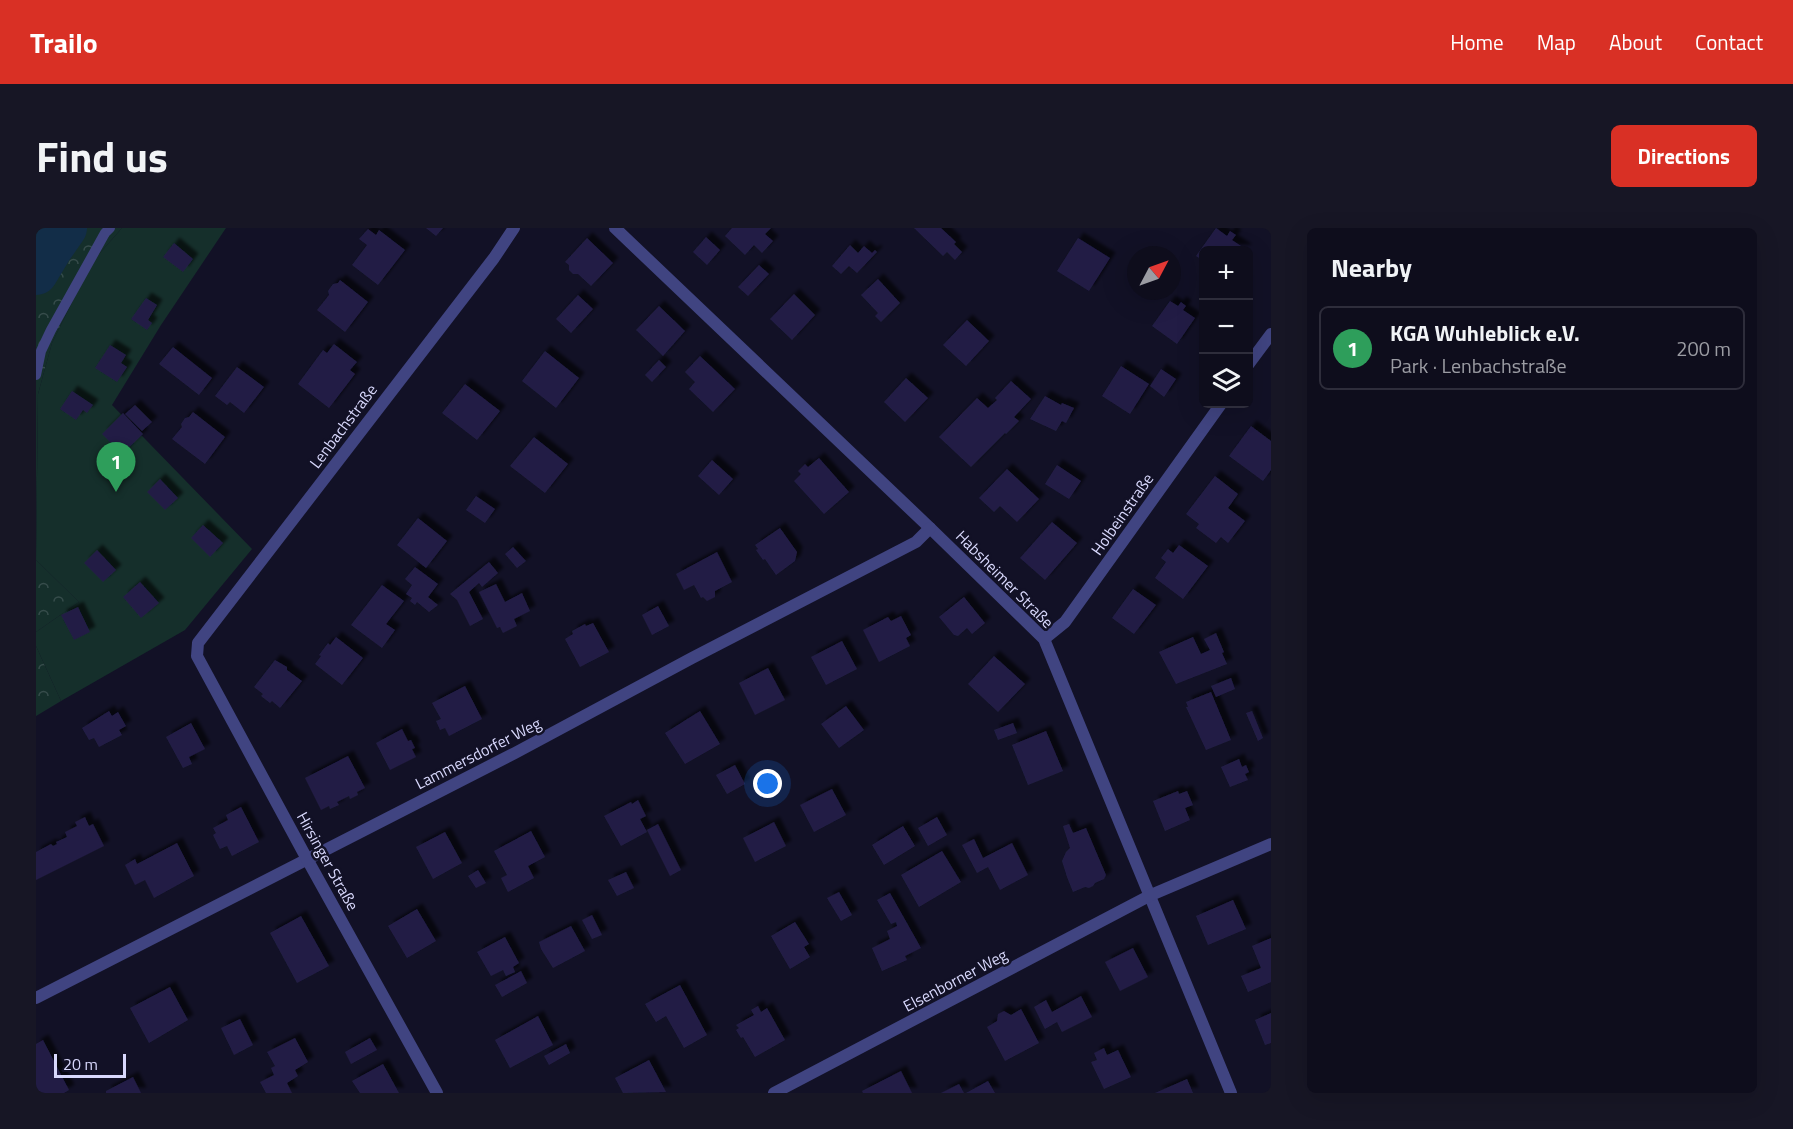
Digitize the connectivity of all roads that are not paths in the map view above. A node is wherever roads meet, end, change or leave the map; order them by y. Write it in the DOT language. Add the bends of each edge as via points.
graph roads {
  1 [pos="110,228"];
  2 [pos="514,228"];
  3 [pos="615,228"];
  4 [pos="1271,334"];
  5 [pos="1253,358"];
  6 [pos="36,375"];
  7 [pos="1218,408"];
  8 [pos="930,528"];
  9 [pos="1044,639"];
  10 [pos="198,643"];
  11 [pos="1271,844"];
  12 [pos="307,859"];
  13 [pos="1151,896"];
  14 [pos="36,998"];
  15 [pos="437,1093"];
  16 [pos="774,1093"];
  17 [pos="1231,1093"];
  1 -- 6 [label="lane" via="51,330"];
  2 -- 10 [label="street, Lenbachstraße"];
  3 -- 8 [label="street, Habsheimer Straße"];
  4 -- 5 [label="street"];
  7 -- 9 [label="street, Holbeinstraße" via="1065,622"];
  8 -- 9 [label="street, Habsheimer Straße"];
  8 -- 12 [label="street, Lammersdorfer Weg" via="916,542"];
  9 -- 13 [label="street, Habsheimer Straße"];
  10 -- 12 [label="street, Hirsinger Straße" via="197,656"];
  11 -- 13 [label="street, Elsenborner Weg"];
  12 -- 14 [label="street, Lammersdorfer Weg"];
  12 -- 15 [label="street, Hirsinger Straße"];
  13 -- 16 [label="street, Elsenborner Weg"];
  13 -- 17 [label="street, Habsheimer Straße"];
}
